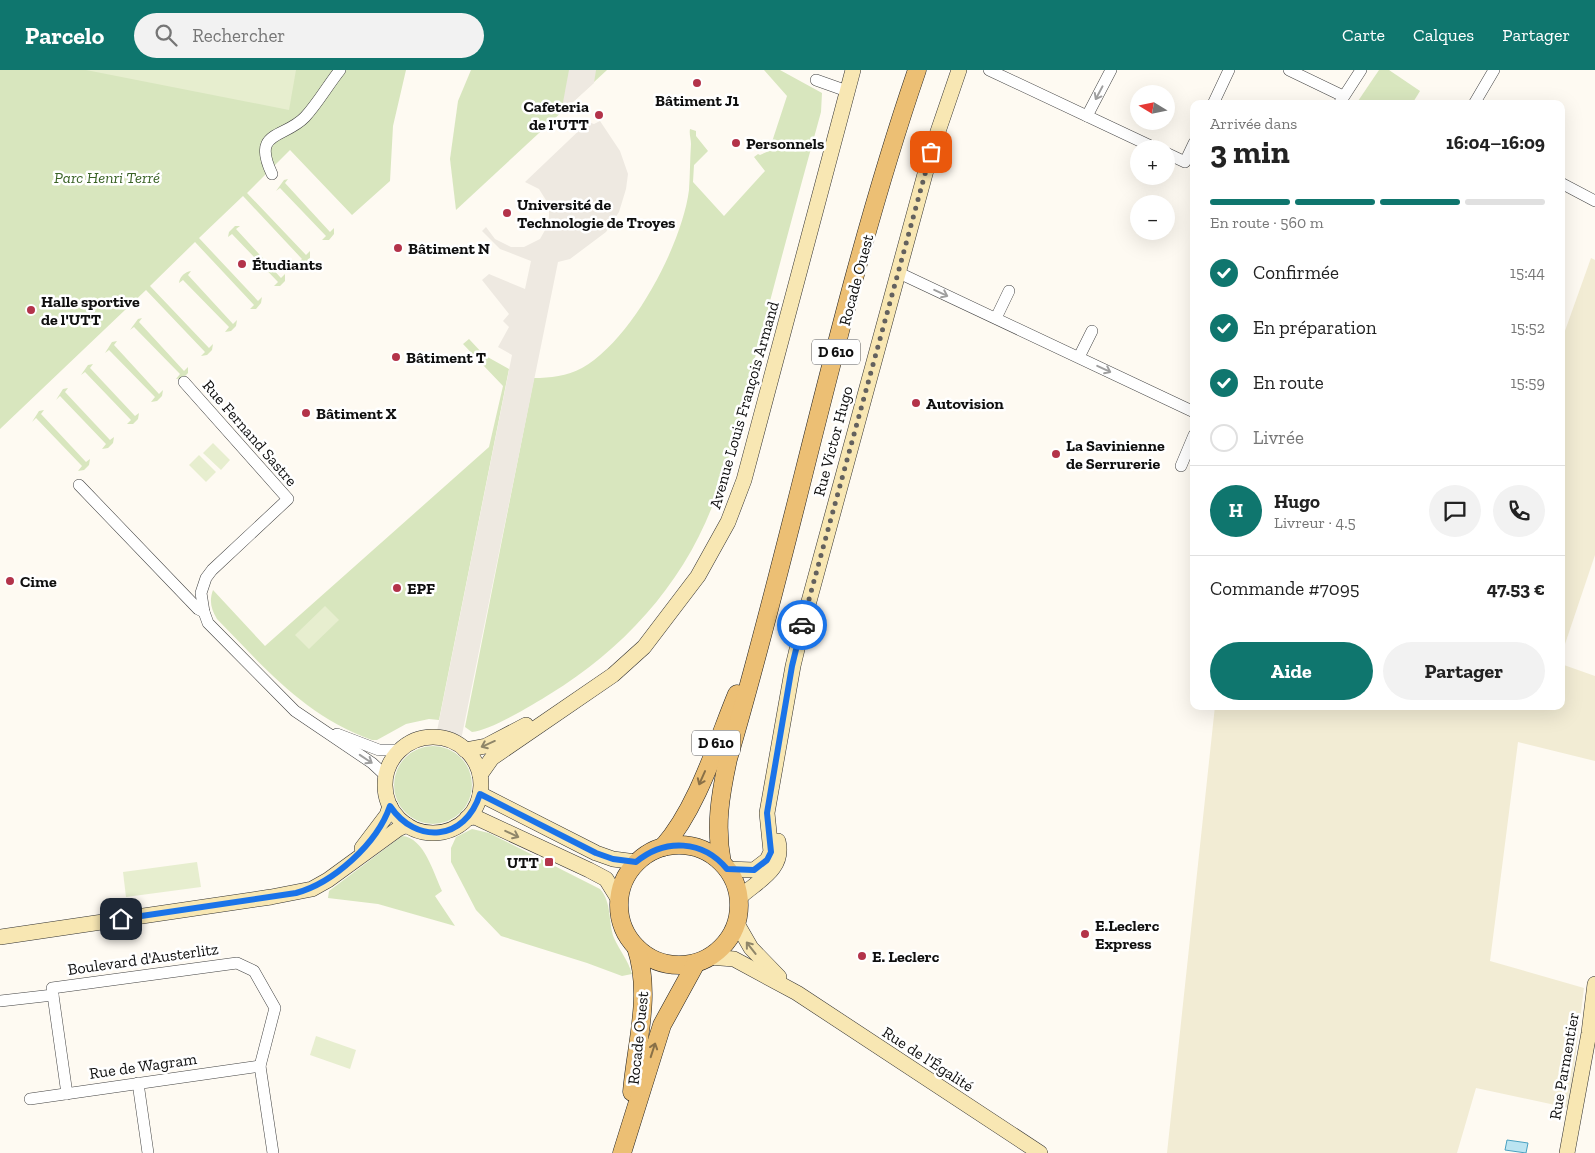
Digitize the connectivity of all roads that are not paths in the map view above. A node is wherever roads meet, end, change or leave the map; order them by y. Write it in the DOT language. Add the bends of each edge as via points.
graph roads {
  1 [pos="340,70"];
  2 [pos="852,70"];
  3 [pos="917,70"];
  4 [pos="959,70"];
  5 [pos="989,70"];
  6 [pos="1111,70"];
  7 [pos="1229,70"];
  8 [pos="1288,70"];
  9 [pos="1362,70"];
  10 [pos="1494,70"];
  11 [pos="816,80"];
  12 [pos="847,90"];
  13 [pos="1215,100"];
  14 [pos="1341,100"];
  15 [pos="1476,100"];
  16 [pos="1087,116"];
  17 [pos="1138,140"];
  18 [pos="1190,152"];
  19 [pos="1175,157"];
  20 [pos="272,174"];
  21 [pos="1565,186"];
  22 [pos="1595,202"];
  23 [pos="897,272"];
  24 [pos="1009,291"];
  25 [pos="996,318"];
  26 [pos="1092,331"];
  27 [pos="1079,357"];
  28 [pos="184,382"];
  29 [pos="1190,410"];
  30 [pos="1190,445"];
  31 [pos="1181,466"];
  32 [pos="79,484"];
  33 [pos="204,612"];
  34 [pos="761,636"];
  35 [pos="579,698"];
  36 [pos="315,725"];
  37 [pos="400,750"];
  38 [pos="465,750"];
  39 [pos="480,775"];
  40 [pos="386,776"];
  41 [pos="480,794"];
  42 [pos="770,798"];
  43 [pos="390,806"];
  44 [pos="467,818"];
  45 [pos="407,826"];
  46 [pos="663,846"];
  47 [pos="636,862"];
  48 [pos="346,866"];
  49 [pos="725,866"];
  50 [pos="739,898"];
  51 [pos="619,900"];
  52 [pos="736,922"];
  53 [pos="0,937"];
  54 [pos="636,947"];
  55 [pos="702,960"];
  56 [pos="1595,984"];
  57 [pos="797,993"];
  58 [pos="53,995"];
  59 [pos="0,1001"];
  60 [pos="260,1066"];
  61 [pos="138,1084"];
  62 [pos="67,1094"];
  63 [pos="30,1099"];
  64 [pos="628,1130"];
  65 [pos="148,1153"];
  66 [pos="273,1153"];
  67 [pos="622,1153"];
  68 [pos="1040,1153"];
  69 [pos="1567,1153"];
  1 -- 20 [label="street" via="302,121 280,131 269,142 265,154"];
  2 -- 12 [label="street, Avenue Louis François Armand"];
  3 -- 34 [label="main road, Rocade Ouest / D 610" via="848,305"];
  4 -- 23 [label="street, Rue Victor Hugo" via="931,152"];
  5 -- 16 [label="street"];
  6 -- 16 [label="street, one-way"];
  7 -- 13 [label="street"];
  8 -- 14 [label="street"];
  9 -- 14 [label="street"];
  10 -- 15 [label="street"];
  11 -- 12 [label="street"];
  12 -- 35 [label="street, Avenue Louis François Armand" via="744,480 728,522 698,576 644,647"];
  16 -- 17 [label="street"];
  18 -- 19 [label="street" via="1185,162"];
  21 -- 22 [label="street"];
  23 -- 25 [label="street, one-way"];
  23 -- 42 [label="street, Rue Victor Hugo" via="792,666"];
  24 -- 25 [label="street"];
  25 -- 27 [label="street"];
  26 -- 27 [label="street"];
  27 -- 29 [label="street, one-way"];
  28 -- 33 [label="street, Rue Fernand Sastre" via="288,499 206,578 202,593"];
  30 -- 31 [label="street"];
  32 -- 33 [label="street" via="154,565"];
  33 -- 36 [label="street" via="208,623 273,691"];
  34 -- 46 [label="main road, Rocade Ouest / D 610, one-way" via="693,797 673,836"];
  34 -- 49 [label="main road, Rocade Ouest / D 610" via="718,810 718,840"];
  35 -- 38 [label="street, Avenue Louis François Armand, one-way" via="486,746"];
  35 -- 39 [label="street, Avenue Louis François Armand" via="492,758"];
  36 -- 37 [label="street" via="379,750"];
  36 -- 40 [label="street, one-way"];
  37 -- 38 [label="street" via="417,740 432,737 448,739"];
  37 -- 40 [label="street"];
  38 -- 39 [label="street"];
  39 -- 41 [label="street"];
  40 -- 43 [label="street" via="385,791"];
  41 -- 44 [label="street"];
  41 -- 47 [label="street" via="596,853 619,861"];
  42 -- 49 [label="street, Rue Victor Hugo" via="767,813 771,852 767,860 754,870"];
  42 -- 50 [label="street, Rue Victor Hugo" via="780,850 778,863 773,871"];
  43 -- 45 [label="street"];
  43 -- 48 [label="street" via="378,828"];
  44 -- 45 [label="street" via="450,830 436,833"];
  44 -- 51 [label="street, one-way" via="475,817 606,879"];
  45 -- 48 [label="street"];
  46 -- 47 [label="main road"];
  46 -- 49 [label="main road" via="695,846"];
  47 -- 51 [label="main road" via="628,873"];
  48 -- 53 [label="street" via="312,889 296,893"];
  49 -- 50 [label="main road" via="737,887"];
  50 -- 52 [label="main road"];
  51 -- 54 [label="main road" via="623,925"];
  52 -- 55 [label="main road" via="721,948"];
  57 -- 52 [label="street, one-way" via="751,948"];
  54 -- 55 [label="main road" via="664,963 680,965"];
  54 -- 64 [label="main road, Rocade Ouest" via="642,964 644,995"];
  55 -- 57 [label="street" via="734,959"];
  64 -- 55 [label="main road, Rocade Ouest, one-way" via="662,1025"];
  56 -- 69 [label="street, Rue Parmentier"];
  57 -- 68 [label="street, Rue de l'Égalité"];
  58 -- 59 [label="street, Boulevard d'Austerlitz"];
  58 -- 60 [label="street, Boulevard d'Austerlitz" via="52,988 237,963 254,971 275,1008"];
  58 -- 62 [label="street"];
  60 -- 61 [label="street, Rue de Wagram"];
  60 -- 66 [label="street"];
  61 -- 62 [label="street, Rue de Wagram"];
  61 -- 65 [label="street"];
  62 -- 63 [label="street, Rue de Wagram"];
  64 -- 67 [label="main road, Rocade Ouest"];
}
